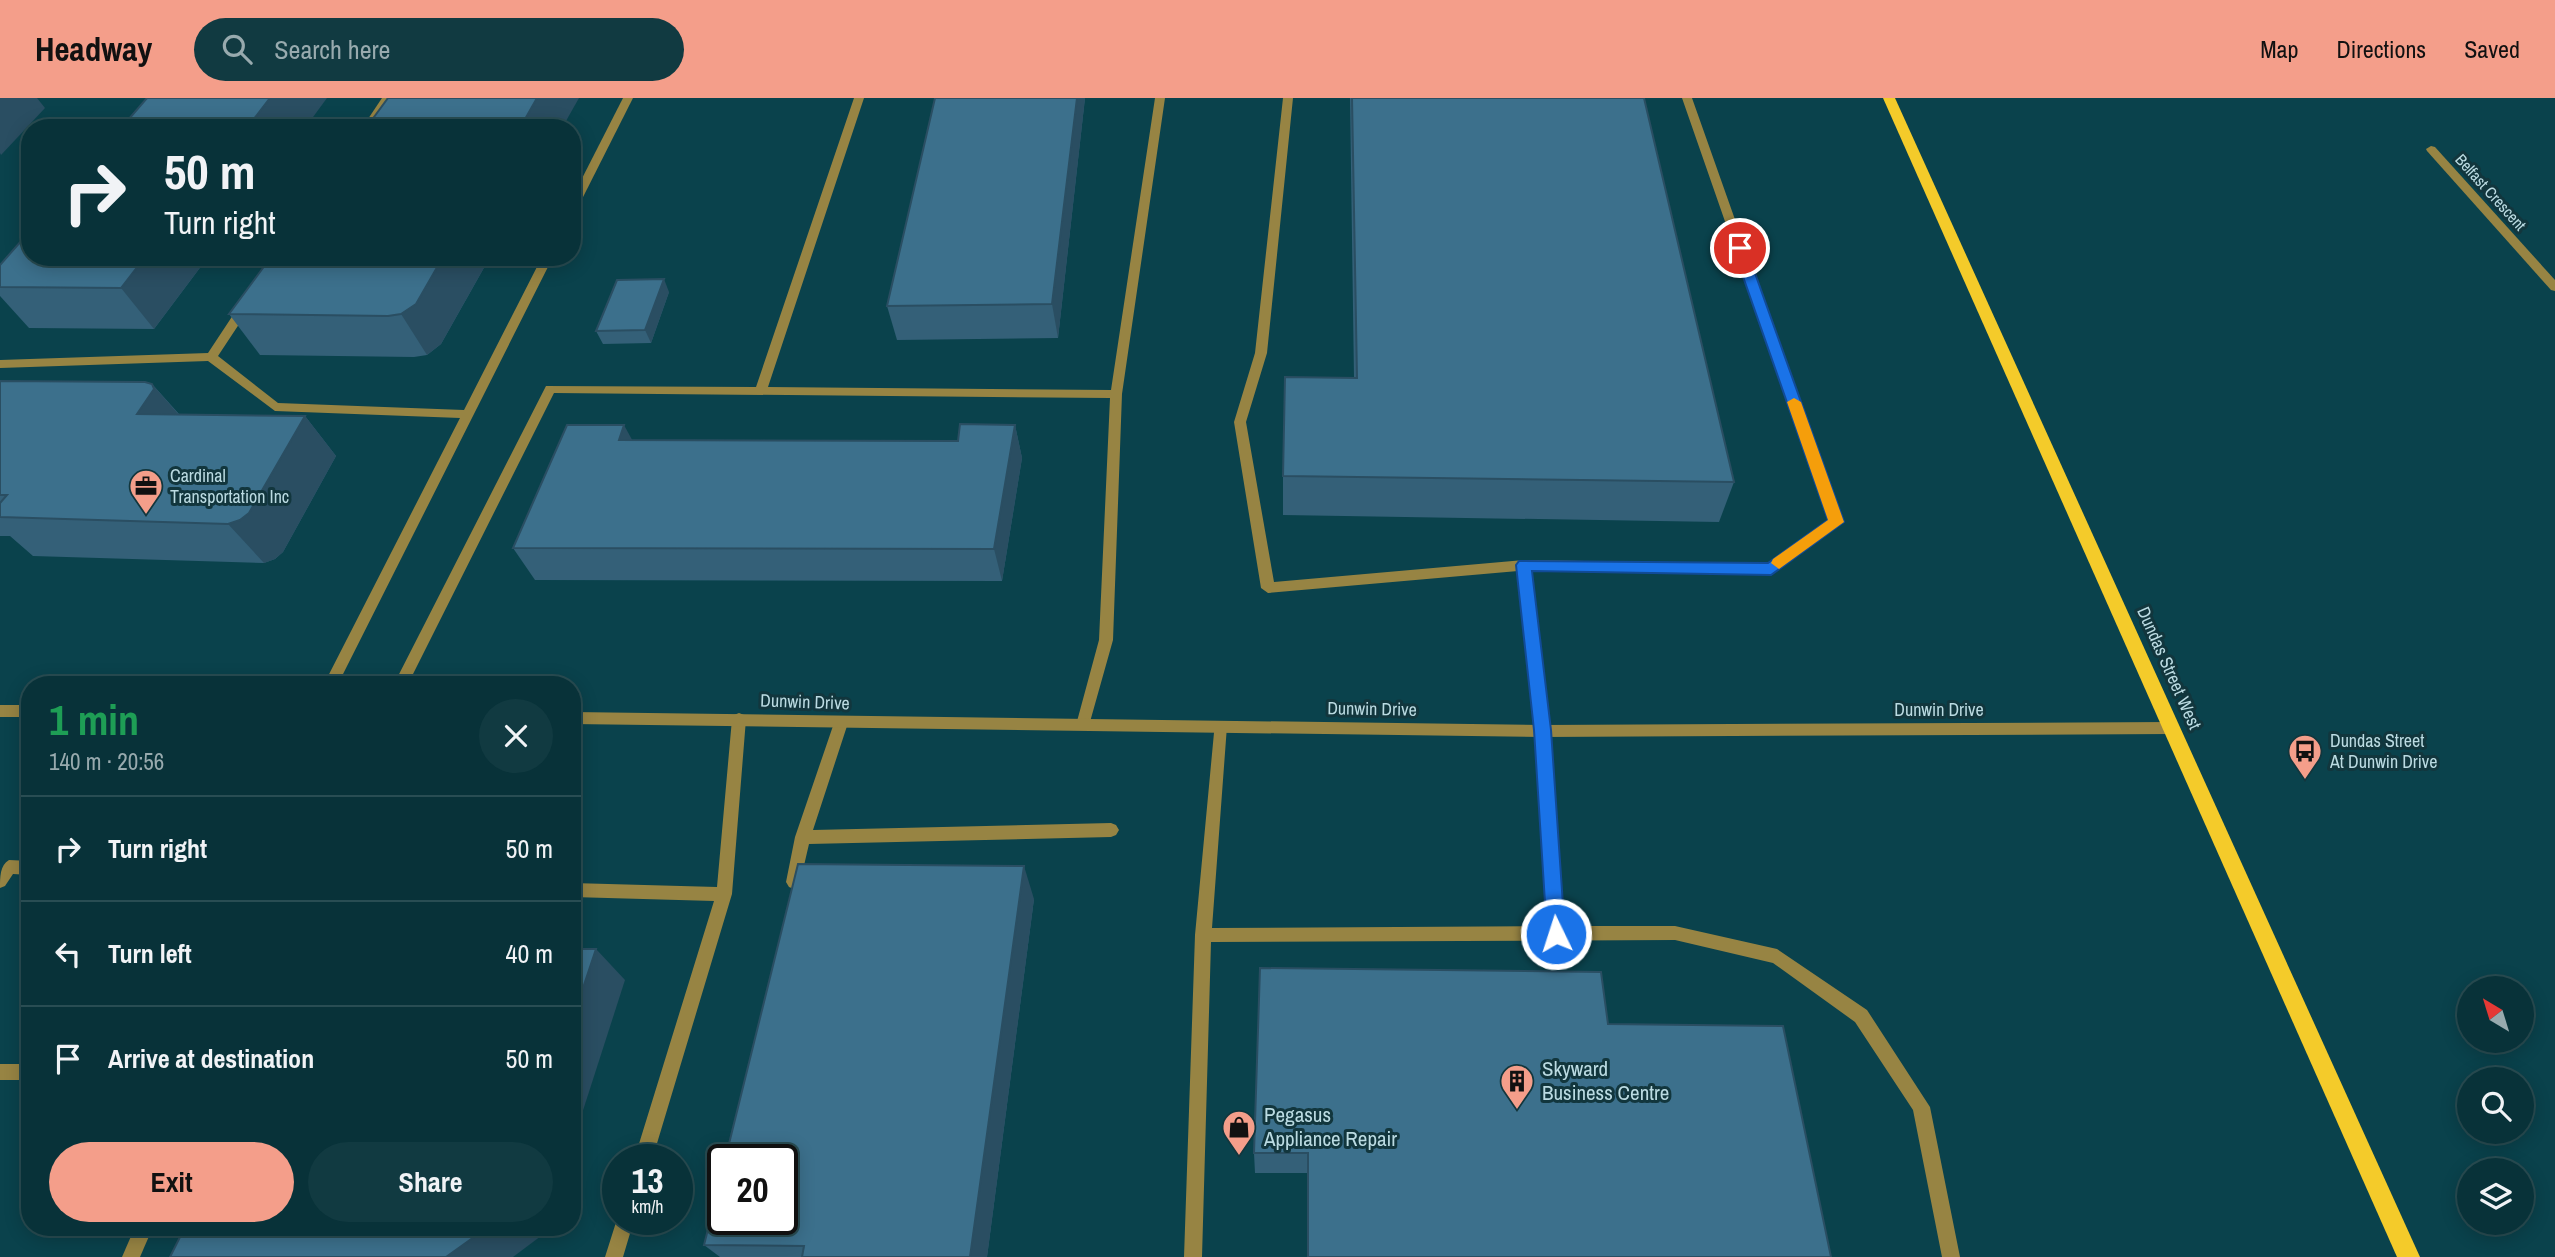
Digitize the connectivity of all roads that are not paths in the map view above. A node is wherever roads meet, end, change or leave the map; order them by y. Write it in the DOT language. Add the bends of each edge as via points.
graph roads {
  1 [pos="387,98"];
  2 [pos="628,98"];
  3 [pos="859,98"];
  4 [pos="1160,98"];
  5 [pos="1288,98"];
  6 [pos="1687,98"];
  7 [pos="1889,98"];
  8 [pos="373,119"];
  9 [pos="2431,149"];
  10 [pos="581,191"];
  11 [pos="543,266"];
  12 [pos="2555,287"];
  13 [pos="256,291"];
  14 [pos="211,357"];
  15 [pos="0,364"];
  16 [pos="761,391"];
  17 [pos="1116,394"];
  18 [pos="469,414"];
  19 [pos="1524,565"];
  20 [pos="335,676"];
  21 [pos="405,676"];
  22 [pos="0,711"];
  23 [pos="21,711"];
  24 [pos="581,718"];
  25 [pos="739,719"];
  26 [pos="841,723"];
  27 [pos="1083,724"];
  28 [pos="1220,726"];
  29 [pos="2171,728"];
  30 [pos="1542,730"];
  31 [pos="1111,831"];
  32 [pos="803,837"];
  33 [pos="21,868"];
  34 [pos="0,881"];
  35 [pos="581,890"];
  36 [pos="724,894"];
  37 [pos="790,905"];
  38 [pos="1556,934"];
  39 [pos="1203,935"];
  40 [pos="0,1072"];
  41 [pos="21,1072"];
  42 [pos="648,1144"];
  43 [pos="621,1235"];
  44 [pos="140,1236"];
  45 [pos="131,1257"];
  46 [pos="614,1257"];
  47 [pos="1193,1257"];
  48 [pos="1951,1257"];
  49 [pos="2409,1257"];
  1 -- 8 [label="street"];
  2 -- 10 [label="street"];
  3 -- 16 [label="street"];
  4 -- 17 [label="street"];
  5 -- 19 [label="street" via="1261,353 1240,422 1268,588"];
  6 -- 19 [label="street" via="1836,522 1771,569"];
  7 -- 29 [label="main road, Dundas Street West"];
  9 -- 12 [label="street, Belfast Crescent"];
  11 -- 18 [label="street"];
  13 -- 14 [label="street"];
  14 -- 15 [label="street"];
  14 -- 18 [label="street" via="275,407"];
  16 -- 17 [label="street"];
  16 -- 21 [label="street" via="550,389"];
  17 -- 27 [label="street" via="1106,640"];
  18 -- 20 [label="street"];
  19 -- 30 [label="street"];
  22 -- 23 [label="street"];
  24 -- 25 [label="street, Dunwin Drive"];
  25 -- 26 [label="street, Dunwin Drive"];
  25 -- 36 [label="street"];
  26 -- 27 [label="street, Dunwin Drive"];
  26 -- 32 [label="street"];
  27 -- 28 [label="street, Dunwin Drive"];
  28 -- 30 [label="street, Dunwin Drive"];
  28 -- 39 [label="street"];
  29 -- 30 [label="street, Dunwin Drive"];
  29 -- 49 [label="main road, Dundas Street West"];
  30 -- 38 [label="street"];
  31 -- 32 [label="street"];
  32 -- 37 [label="street"];
  33 -- 34 [label="street" via="9,867"];
  35 -- 36 [label="street"];
  36 -- 42 [label="street"];
  38 -- 39 [label="street"];
  38 -- 48 [label="street" via="1675,933 1777,956 1861,1016 1921,1107"];
  39 -- 47 [label="street"];
  40 -- 41 [label="street"];
  43 -- 46 [label="street"];
  44 -- 45 [label="street"];
}
